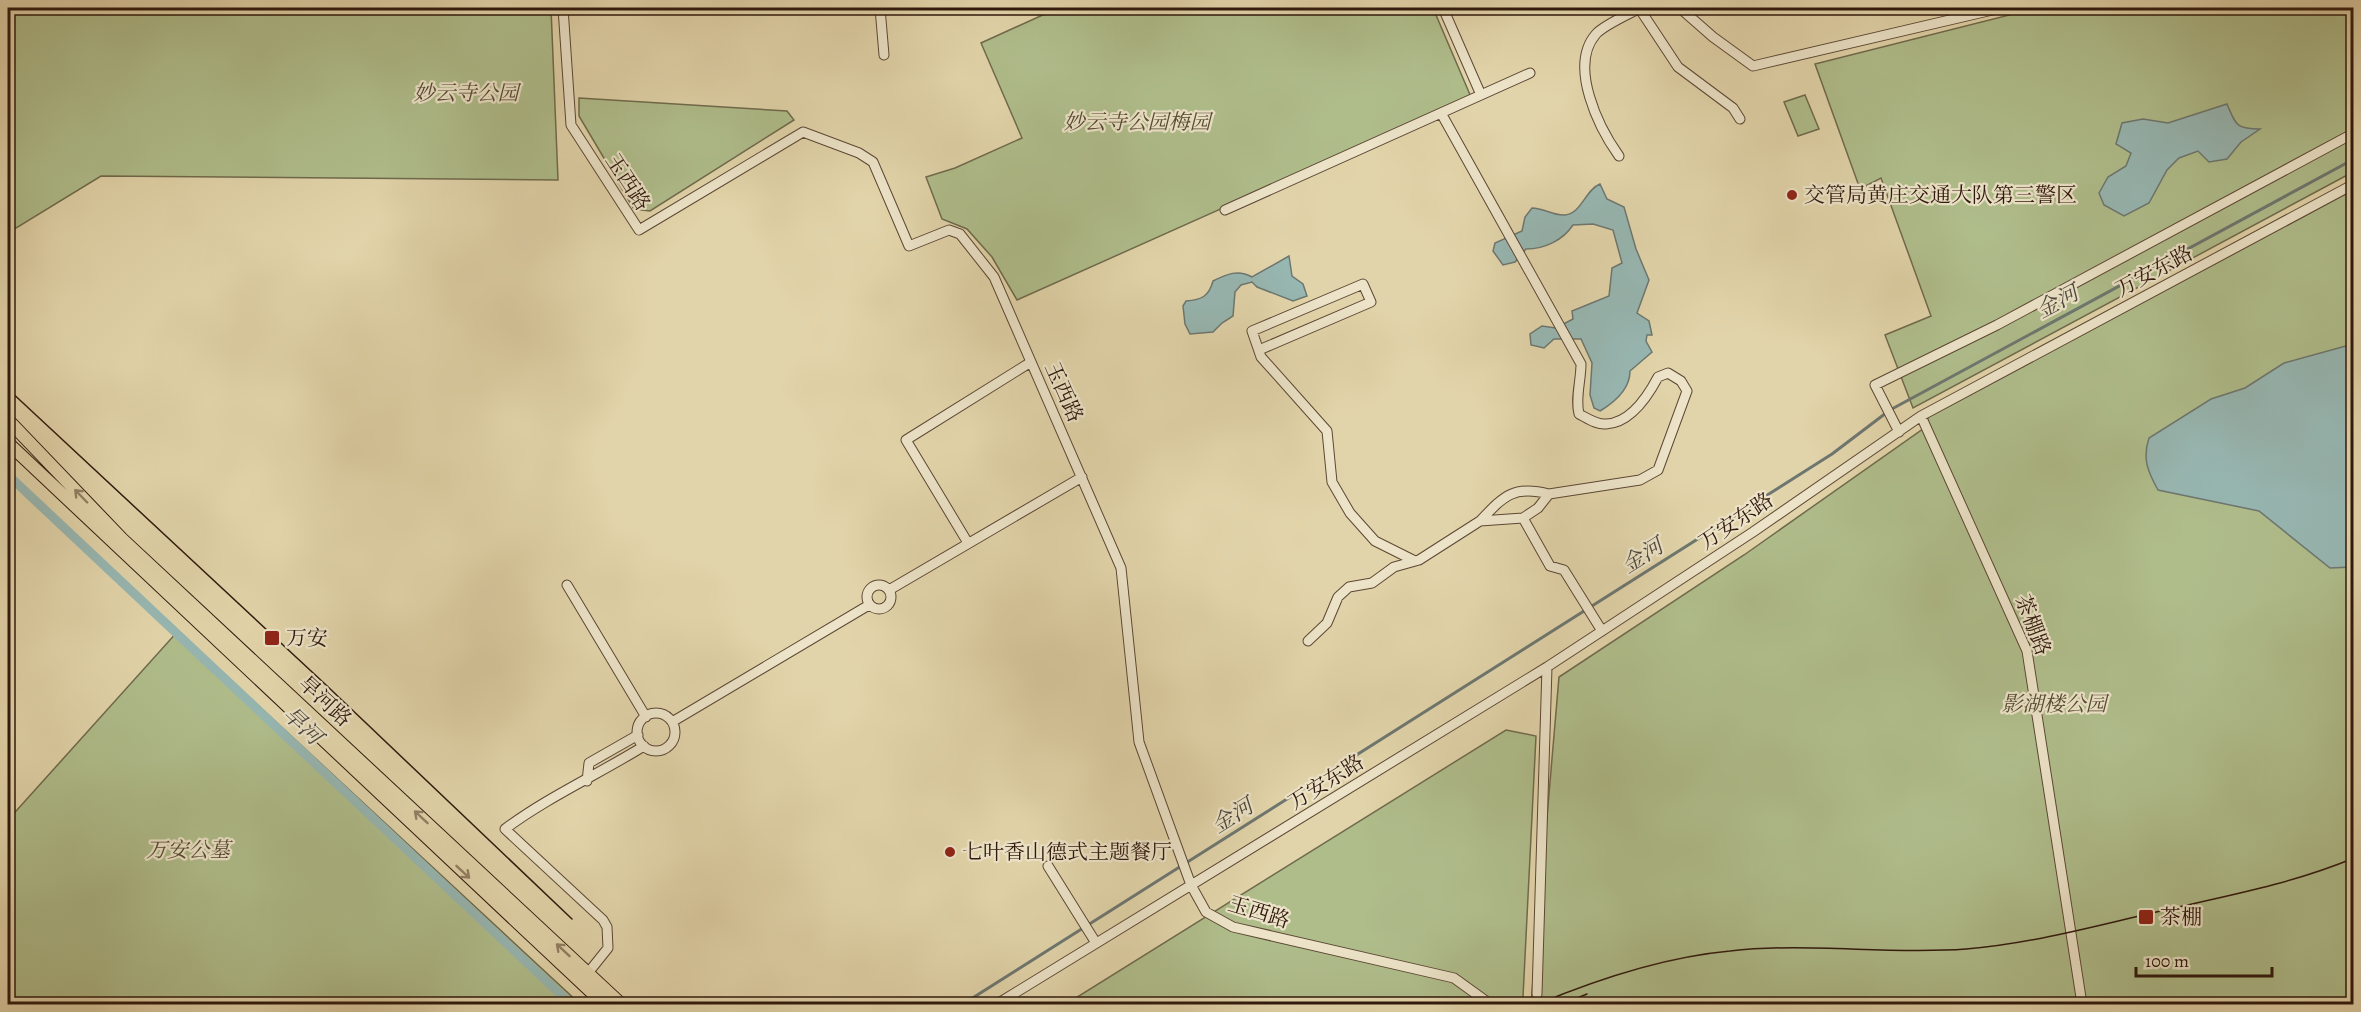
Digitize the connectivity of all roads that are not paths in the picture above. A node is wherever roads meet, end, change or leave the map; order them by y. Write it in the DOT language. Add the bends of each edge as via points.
graph roads {
  1 [pos="563,8"];
  2 [pos="880,8"];
  3 [pos="1443,8"];
  4 [pos="1640,8"];
  5 [pos="1680,8"];
  6 [pos="2001,8"];
  7 [pos="884,55"];
  8 [pos="1530,73"];
  9 [pos="1481,95"];
  10 [pos="1441,113"];
  11 [pos="1740,119"];
  12 [pos="2354,134"];
  13 [pos="1619,156"];
  14 [pos="2354,184"];
  15 [pos="1225,210"];
  16 [pos="1259,350"];
  17 [pos="1031,362"];
  18 [pos="1921,416"];
  19 [pos="8,420"];
  20 [pos="1899,432"];
  21 [pos="8,443"];
  22 [pos="1082,477"];
  23 [pos="1549,494"];
  24 [pos="1523,518"];
  25 [pos="1480,521"];
  26 [pos="968,543"];
  27 [pos="1415,561"];
  28 [pos="567,585"];
  29 [pos="889,590"];
  30 [pos="869,605"];
  31 [pos="1602,631"];
  32 [pos="1308,642"];
  33 [pos="1547,667"];
  34 [pos="646,717"];
  35 [pos="672,722"];
  36 [pos="638,735"];
  37 [pos="644,747"];
  38 [pos="587,781"];
  39 [pos="1048,866"];
  40 [pos="1191,885"];
  41 [pos="1096,944"];
  42 [pos="588,973"];
  43 [pos="1537,994"];
  44 [pos="604,1005"];
  45 [pos="621,1005"];
  46 [pos="997,1005"];
  47 [pos="1490,1005"];
  48 [pos="2082,1005"];
  1 -- 17 [label="street, 玉西路" via="572,125 639,230 803,132 819,136 873,162 909,246 949,230 960,234 994,278"];
  2 -- 7 [label="street"];
  3 -- 9 [label="street"];
  4 -- 11 [label="street" via="1678,67 1733,108"];
  4 -- 13 [label="street" via="1596,34 1588,51 1587,85 1595,114"];
  5 -- 6 [label="street" via="1753,66"];
  8 -- 9 [label="street"];
  9 -- 10 [label="street"];
  10 -- 15 [label="street"];
  10 -- 23 [label="street" via="1581,364 1576,402 1579,414 1604,425 1615,422 1645,402 1658,377 1668,373 1681,381 1687,391 1658,470 1640,480"];
  12 -- 20 [label="street" via="1997,325 1875,385"];
  14 -- 18 [label="street, 万安东路"];
  16 -- 16 [label="street" via="1252,331 1363,284 1371,303"];
  16 -- 27 [label="street" via="1280,381 1327,431 1332,482 1350,513 1375,541"];
  17 -- 22 [label="street, 玉西路"];
  17 -- 26 [label="street" via="906,440"];
  18 -- 20 [label="street, 万安东路"];
  18 -- 48 [label="street, 茶棚路" via="2027,651"];
  42 -- 19 [label="main road, 旱河路, one-way" via="122,539"];
  20 -- 31 [label="street, 万安东路"];
  21 -- 44 [label="main road, 旱河路, one-way"];
  22 -- 26 [label="street"];
  22 -- 40 [label="street, 玉西路" via="1121,568 1139,742"];
  23 -- 24 [label="street"];
  23 -- 25 [label="street" via="1528,489 1505,496"];
  24 -- 25 [label="street"];
  24 -- 31 [label="street" via="1550,566 1564,570"];
  25 -- 27 [label="street"];
  26 -- 29 [label="street"];
  27 -- 32 [label="street" via="1394,567 1372,583 1349,587 1338,597 1327,623"];
  28 -- 34 [label="street"];
  29 -- 30 [label="street" via="886,607"];
  29 -- 30 [label="street" via="882,585 870,588"];
  30 -- 35 [label="street"];
  31 -- 33 [label="street, 万安东路"];
  33 -- 40 [label="street, 万安东路"];
  33 -- 43 [label="street"];
  34 -- 35 [label="street" via="662,715"];
  34 -- 36 [label="street" via="640,723"];
  35 -- 37 [label="street" via="675,734 670,745 660,751"];
  36 -- 37 [label="street"];
  36 -- 38 [label="street" via="589,763"];
  37 -- 38 [label="street"];
  38 -- 42 [label="street" via="542,802 505,829 603,920 608,948"];
  39 -- 41 [label="street"];
  40 -- 41 [label="street, 万安东路"];
  40 -- 47 [label="street, 玉西路" via="1206,912 1233,927 1454,978"];
  41 -- 46 [label="street, 万安东路"];
  42 -- 45 [label="main road, 旱河路"];
}
